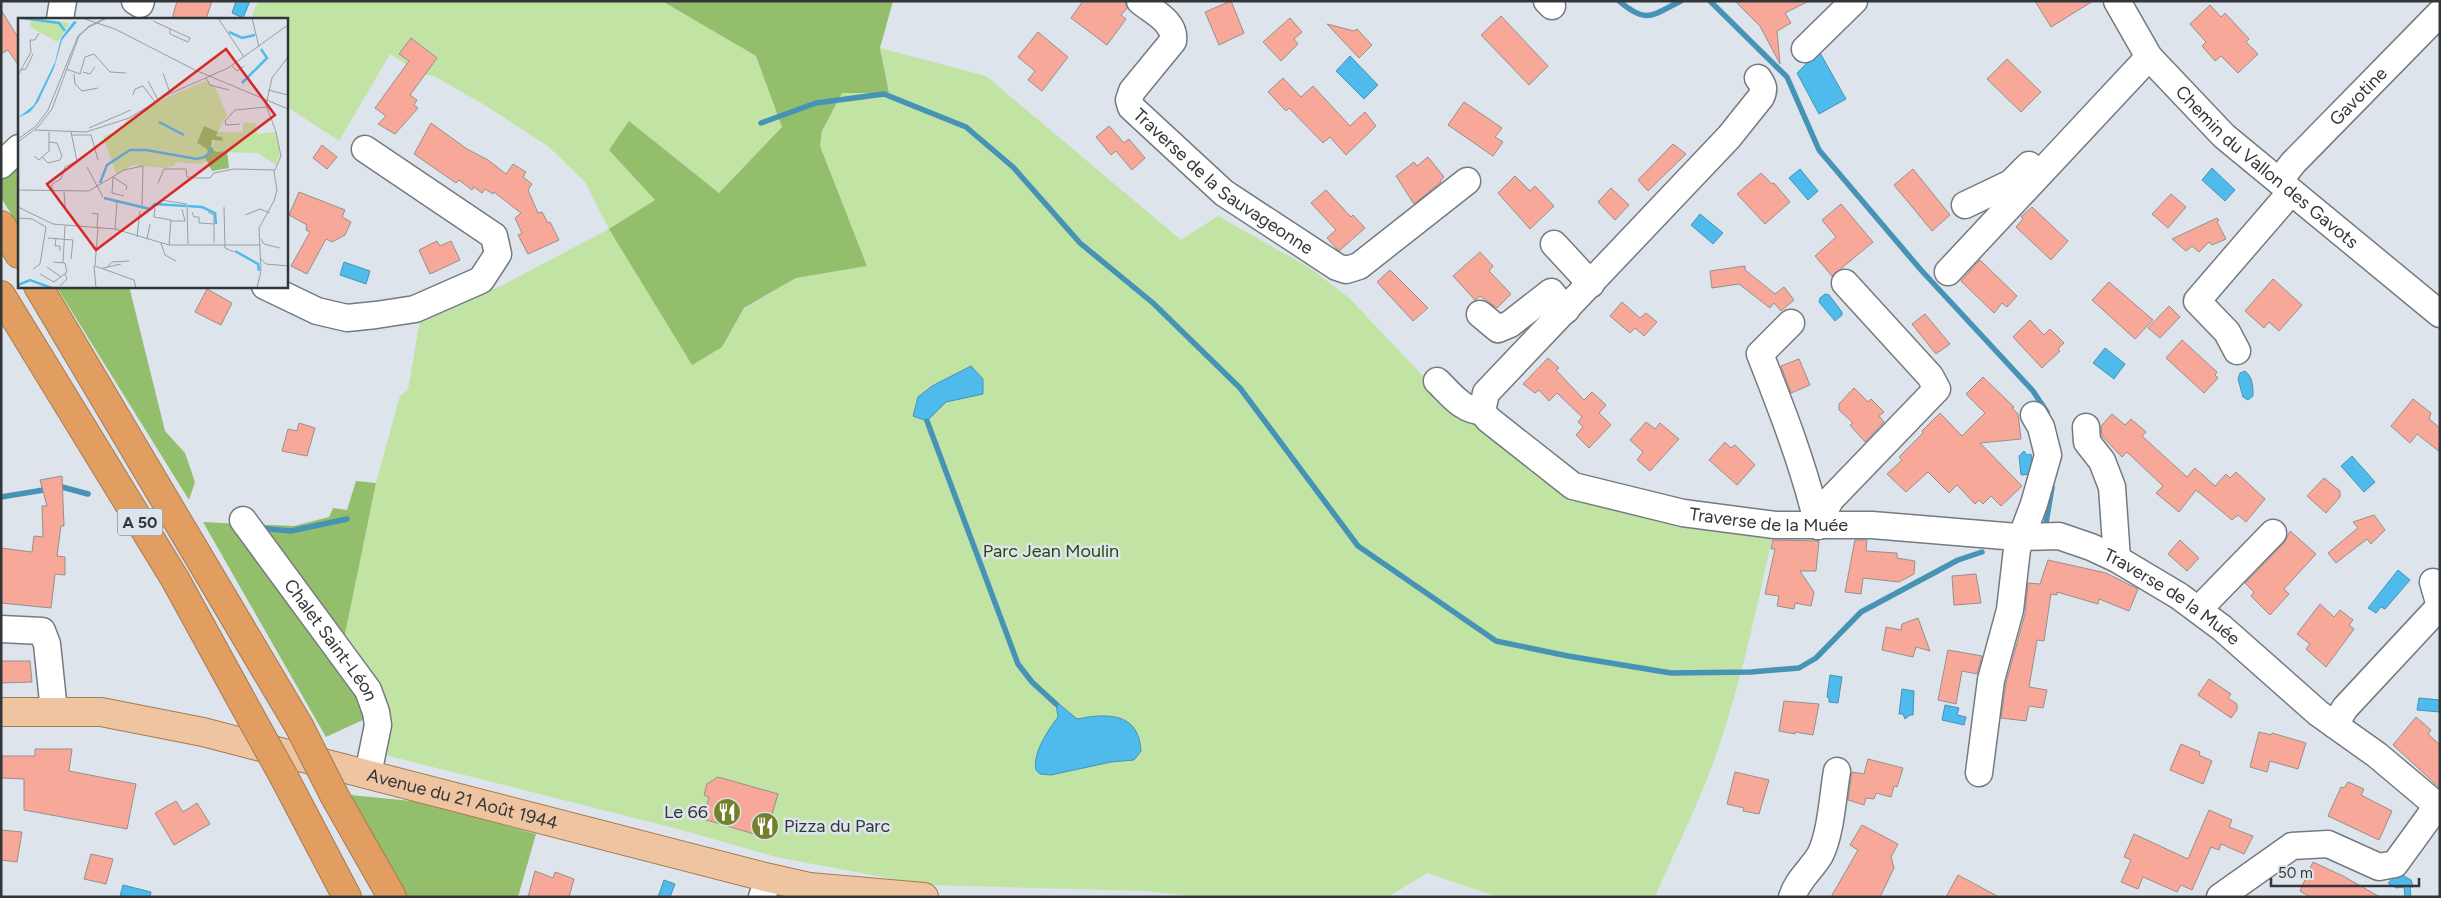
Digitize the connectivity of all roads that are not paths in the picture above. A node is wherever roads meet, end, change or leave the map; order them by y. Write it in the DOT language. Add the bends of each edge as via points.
graph roads {
  1 [pos="63,1"];
  2 [pos="136,1"];
  3 [pos="141,1"];
  4 [pos="1140,1"];
  5 [pos="1854,1"];
  6 [pos="2117,1"];
  7 [pos="2440,13"];
  8 [pos="60,18"];
  9 [pos="1805,49"];
  10 [pos="2146,51"];
  11 [pos="1758,78"];
  12 [pos="365,149"];
  13 [pos="1467,181"];
  14 [pos="2285,186"];
  15 [pos="1965,205"];
  16 [pos="1,225"];
  17 [pos="1554,244"];
  18 [pos="18,252"];
  19 [pos="1948,272"];
  20 [pos="1844,283"];
  21 [pos="1591,284"];
  22 [pos="39,288"];
  23 [pos="268,288"];
  24 [pos="1,295"];
  25 [pos="1566,310"];
  26 [pos="1480,314"];
  27 [pos="2440,314"];
  28 [pos="1791,323"];
  29 [pos="2237,351"];
  30 [pos="1437,381"];
  31 [pos="1482,411"];
  32 [pos="2034,415"];
  33 [pos="2086,428"];
  34 [pos="243,520"];
  35 [pos="1818,526"];
  36 [pos="2273,532"];
  37 [pos="2023,537"];
  38 [pos="2117,559"];
  39 [pos="2433,582"];
  40 [pos="2198,610"];
  41 [pos="1,629"];
  42 [pos="54,711"];
  43 [pos="1,712"];
  44 [pos="2335,725"];
  45 [pos="1836,771"];
  46 [pos="1979,773"];
  47 [pos="368,774"];
  48 [pos="2438,807"];
  49 [pos="766,887"];
  50 [pos="347,897"];
  51 [pos="392,897"];
  52 [pos="922,897"];
  53 [pos="1792,897"];
  54 [pos="2220,897"];
  1 -- 8 [label="street"];
  2 -- 3 [label="street" via="140,4"];
  4 -- 13 [label="street, Traverse de la Sauvageonne" via="1171,25 1174,41 1132,91 1131,107 1224,193 1337,267 1346,270 1359,266"];
  5 -- 9 [label="street"];
  6 -- 10 [label="street, Chemin du Vallon des Gavots"];
  7 -- 14 [label="street, Gavotine" via="2293,163"];
  10 -- 14 [label="street, Chemin du Vallon des Gavots" via="2224,136"];
  10 -- 15 [label="street" via="2011,183"];
  10 -- 19 [label="street"];
  11 -- 21 [label="street" via="1764,92 1729,137"];
  12 -- 23 [label="street" via="494,236 498,254 481,280 415,309 347,318 317,311"];
  14 -- 27 [label="street, Chemin du Vallon des Gavots"];
  14 -- 29 [label="street, Gavotine" via="2197,301 2227,332"];
  16 -- 18 [label="highway"];
  17 -- 21 [label="street"];
  20 -- 35 [label="street" via="1930,376 1938,389 1830,500"];
  21 -- 25 [label="street"];
  22 -- 51 [label="highway, A 50, bridge" via="299,726"];
  24 -- 50 [label="highway, A 50, bridge" via="175,579"];
  25 -- 26 [label="street" via="1551,292 1510,324 1498,329"];
  25 -- 31 [label="street" via="1486,393"];
  28 -- 35 [label="street" via="1760,354 1790,430"];
  30 -- 31 [label="street" via="1464,406"];
  31 -- 35 [label="street, Traverse de la Muée" via="1573,486 1683,514 1775,526"];
  32 -- 37 [label="street" via="2041,426 2048,455"];
  33 -- 38 [label="street" via="2087,442 2102,461 2112,487"];
  34 -- 47 [label="street, Chalet Saint-Léon" via="368,690 378,725"];
  35 -- 37 [label="street, Traverse de la Muée" via="1872,525"];
  36 -- 40 [label="street"];
  37 -- 38 [label="street, Traverse de la Muée" via="2059,536"];
  37 -- 46 [label="street" via="2017,549 2010,610 1991,680"];
  38 -- 40 [label="street, Traverse de la Muée"];
  39 -- 44 [label="street" via="2440,606 2345,708"];
  40 -- 44 [label="street, Traverse de la Muée" via="2318,714"];
  41 -- 42 [label="street" via="42,631 47,644"];
  42 -- 43 [label="main road, Avenue du 21 Août 1944"];
  42 -- 47 [label="main road, Avenue du 21 Août 1944" via="101,712 194,730"];
  44 -- 48 [label="street, Traverse de la Muée" via="2377,755"];
  45 -- 53 [label="street" via="1826,837 1820,855 1802,876"];
  47 -- 49 [label="main road, Avenue du 21 Août 1944"];
  48 -- 54 [label="street" via="2394,864 2379,866 2328,844 2292,846"];
  49 -- 52 [label="main road, Avenue du 21 Août 1944" via="809,886"];
}
